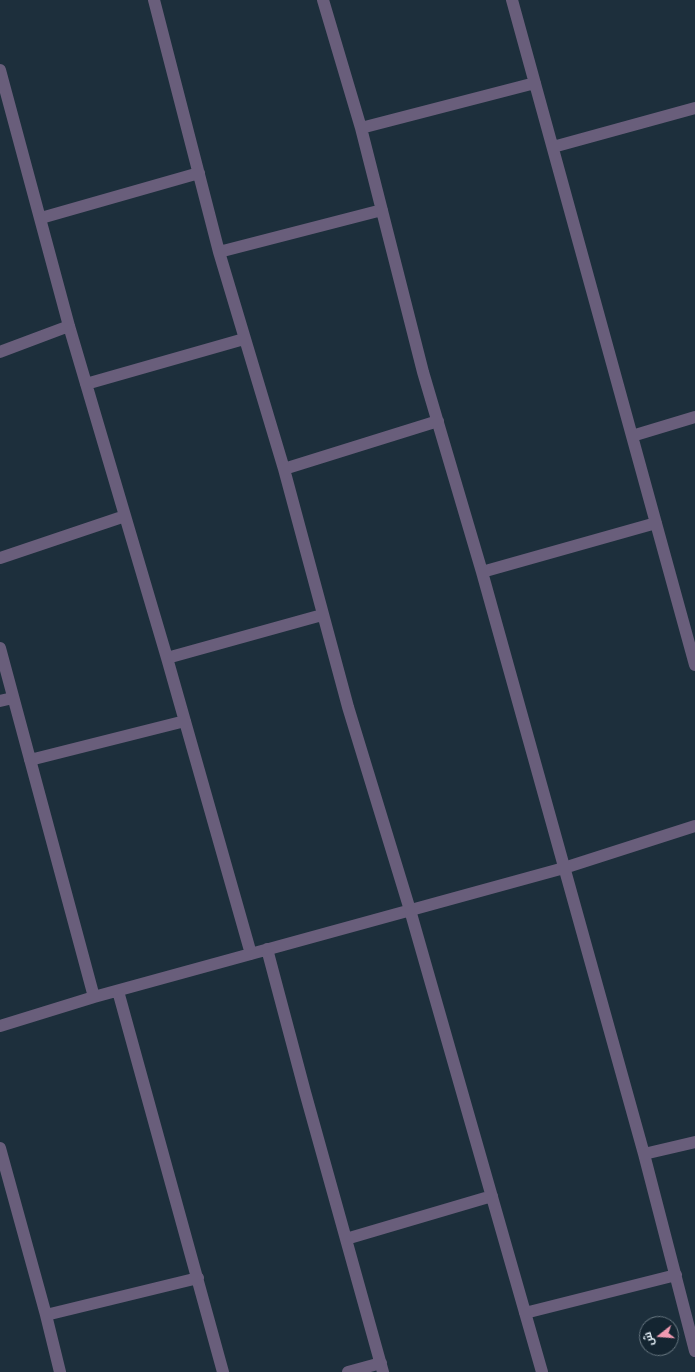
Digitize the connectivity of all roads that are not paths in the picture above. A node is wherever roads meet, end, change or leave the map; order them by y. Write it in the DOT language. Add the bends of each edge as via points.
graph roads {
  1 [pos="154,0"];
  2 [pos="323,0"];
  3 [pos="512,0"];
  4 [pos="0,70"];
  5 [pos="536,83"];
  6 [pos="695,108"];
  7 [pos="360,128"];
  8 [pos="553,147"];
  9 [pos="199,173"];
  10 [pos="382,210"];
  11 [pos="41,218"];
  12 [pos="219,252"];
  13 [pos="69,326"];
  14 [pos="244,338"];
  15 [pos="0,352"];
  16 [pos="86,384"];
  17 [pos="695,417"];
  18 [pos="438,421"];
  19 [pos="632,436"];
  20 [pos="284,469"];
  21 [pos="125,516"];
  22 [pos="656,523"];
  23 [pos="0,558"];
  24 [pos="482,572"];
  25 [pos="322,615"];
  26 [pos="0,648"];
  27 [pos="167,658"];
  28 [pos="695,665"];
  29 [pos="13,698"];
  30 [pos="0,701"];
  31 [pos="185,721"];
  32 [pos="30,760"];
  33 [pos="695,826"];
  34 [pos="564,868"];
  35 [pos="410,910"];
  36 [pos="267,949"];
  37 [pos="251,954"];
  38 [pos="118,991"];
  39 [pos="94,997"];
  40 [pos="0,1026"];
  41 [pos="695,1142"];
  42 [pos="0,1148"];
  43 [pos="644,1154"];
  44 [pos="492,1196"];
  45 [pos="346,1239"];
  46 [pos="676,1275"];
  47 [pos="198,1278"];
  48 [pos="525,1313"];
  49 [pos="46,1315"];
  50 [pos="695,1351"];
  51 [pos="382,1368"];
  52 [pos="60,1372"];
  53 [pos="223,1372"];
  54 [pos="348,1372"];
  55 [pos="542,1372"];
  1 -- 9 [label="street"];
  2 -- 7 [label="street"];
  3 -- 5 [label="street"];
  4 -- 11 [label="street"];
  5 -- 7 [label="street"];
  5 -- 8 [label="street"];
  6 -- 8 [label="street"];
  7 -- 10 [label="street"];
  8 -- 19 [label="street"];
  9 -- 11 [label="street"];
  9 -- 12 [label="street"];
  10 -- 12 [label="street"];
  10 -- 18 [label="street"];
  11 -- 13 [label="street"];
  12 -- 14 [label="street"];
  13 -- 15 [label="street"];
  13 -- 16 [label="street"];
  14 -- 16 [label="street"];
  14 -- 20 [label="street"];
  16 -- 21 [label="street"];
  17 -- 19 [label="street"];
  18 -- 20 [label="street"];
  18 -- 24 [label="street"];
  19 -- 22 [label="street"];
  20 -- 25 [label="street"];
  21 -- 23 [label="street"];
  21 -- 27 [label="street"];
  22 -- 24 [label="street"];
  22 -- 28 [label="street"];
  24 -- 34 [label="street"];
  25 -- 27 [label="street"];
  25 -- 35 [label="street"];
  26 -- 29 [label="street"];
  27 -- 31 [label="street"];
  29 -- 30 [label="street"];
  29 -- 32 [label="street"];
  31 -- 32 [label="street"];
  31 -- 37 [label="street"];
  32 -- 39 [label="street"];
  33 -- 34 [label="street"];
  34 -- 35 [label="street"];
  34 -- 43 [label="street"];
  35 -- 36 [label="street"];
  35 -- 44 [label="street"];
  36 -- 37 [label="street"];
  36 -- 45 [label="street"];
  37 -- 38 [label="street"];
  38 -- 39 [label="street"];
  38 -- 47 [label="street"];
  39 -- 40 [label="street"];
  41 -- 43 [label="street"];
  42 -- 49 [label="street"];
  43 -- 46 [label="street"];
  44 -- 45 [label="street"];
  44 -- 48 [label="street"];
  45 -- 51 [label="street"];
  46 -- 48 [label="street"];
  46 -- 50 [label="street"];
  47 -- 49 [label="street"];
  47 -- 53 [label="street"];
  48 -- 55 [label="street"];
  49 -- 52 [label="street"];
  51 -- 54 [label="street"];
}
